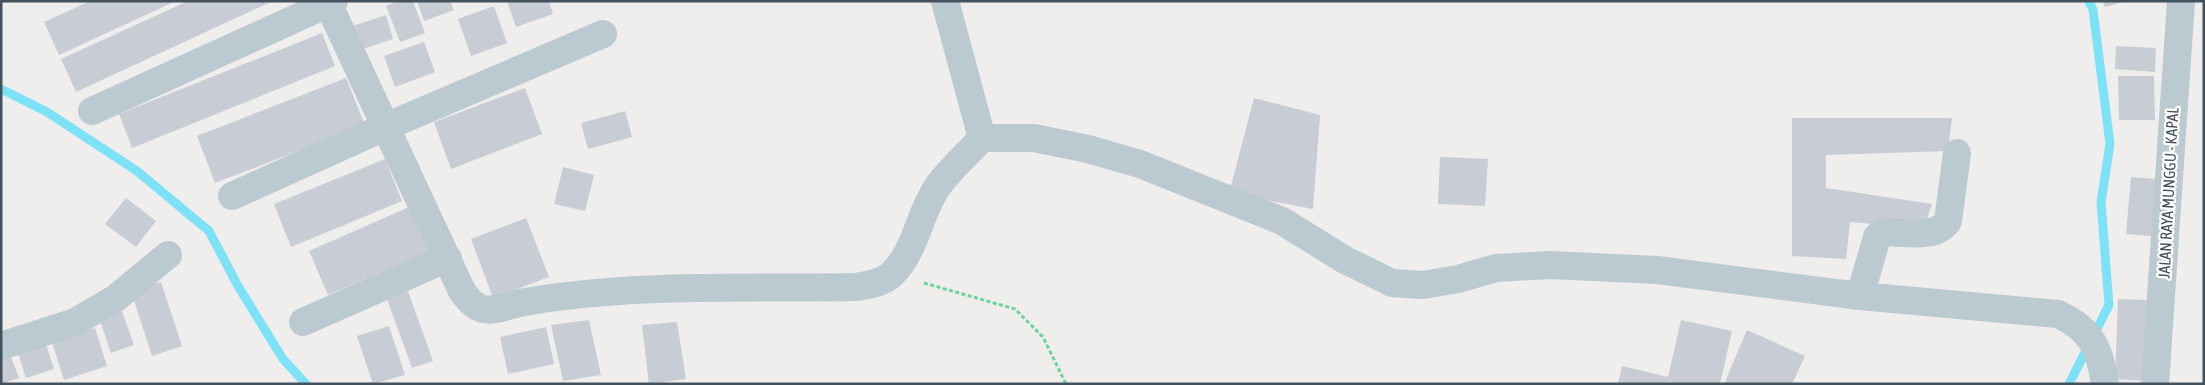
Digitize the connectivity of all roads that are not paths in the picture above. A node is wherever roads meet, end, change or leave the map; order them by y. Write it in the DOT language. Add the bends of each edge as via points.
graph roads {
  1 [pos="944,1"];
  2 [pos="2181,1"];
  3 [pos="330,2"];
  4 [pos="604,34"];
  5 [pos="92,111"];
  6 [pos="385,127"];
  7 [pos="982,138"];
  8 [pos="1957,153"];
  9 [pos="232,196"];
  10 [pos="168,254"];
  11 [pos="448,258"];
  12 [pos="1860,296"];
  13 [pos="303,322"];
  14 [pos="1,346"];
  15 [pos="2105,384"];
  16 [pos="2155,384"];
  1 -- 7 [label="street"];
  2 -- 16 [label="street, JALAN RAYA MUNGGU - KAPAL"];
  3 -- 5 [label="street"];
  3 -- 6 [label="street"];
  4 -- 6 [label="street"];
  6 -- 9 [label="street"];
  6 -- 11 [label="street"];
  7 -- 11 [label="street" via="938,186 919,222 910,249 892,274 875,283 856,287 596,291 523,302 494,310 481,309 470,303"];
  7 -- 12 [label="street" via="1034,138 1140,164 1282,221 1345,260 1392,283 1423,285 1458,280 1496,268 1550,265 1656,270"];
  8 -- 12 [label="street" via="1948,221 1935,233 1882,232 1877,237"];
  10 -- 14 [label="street" via="116,298 76,322"];
  11 -- 13 [label="street"];
  12 -- 15 [label="street" via="2058,314 2084,329 2103,368"];
}
